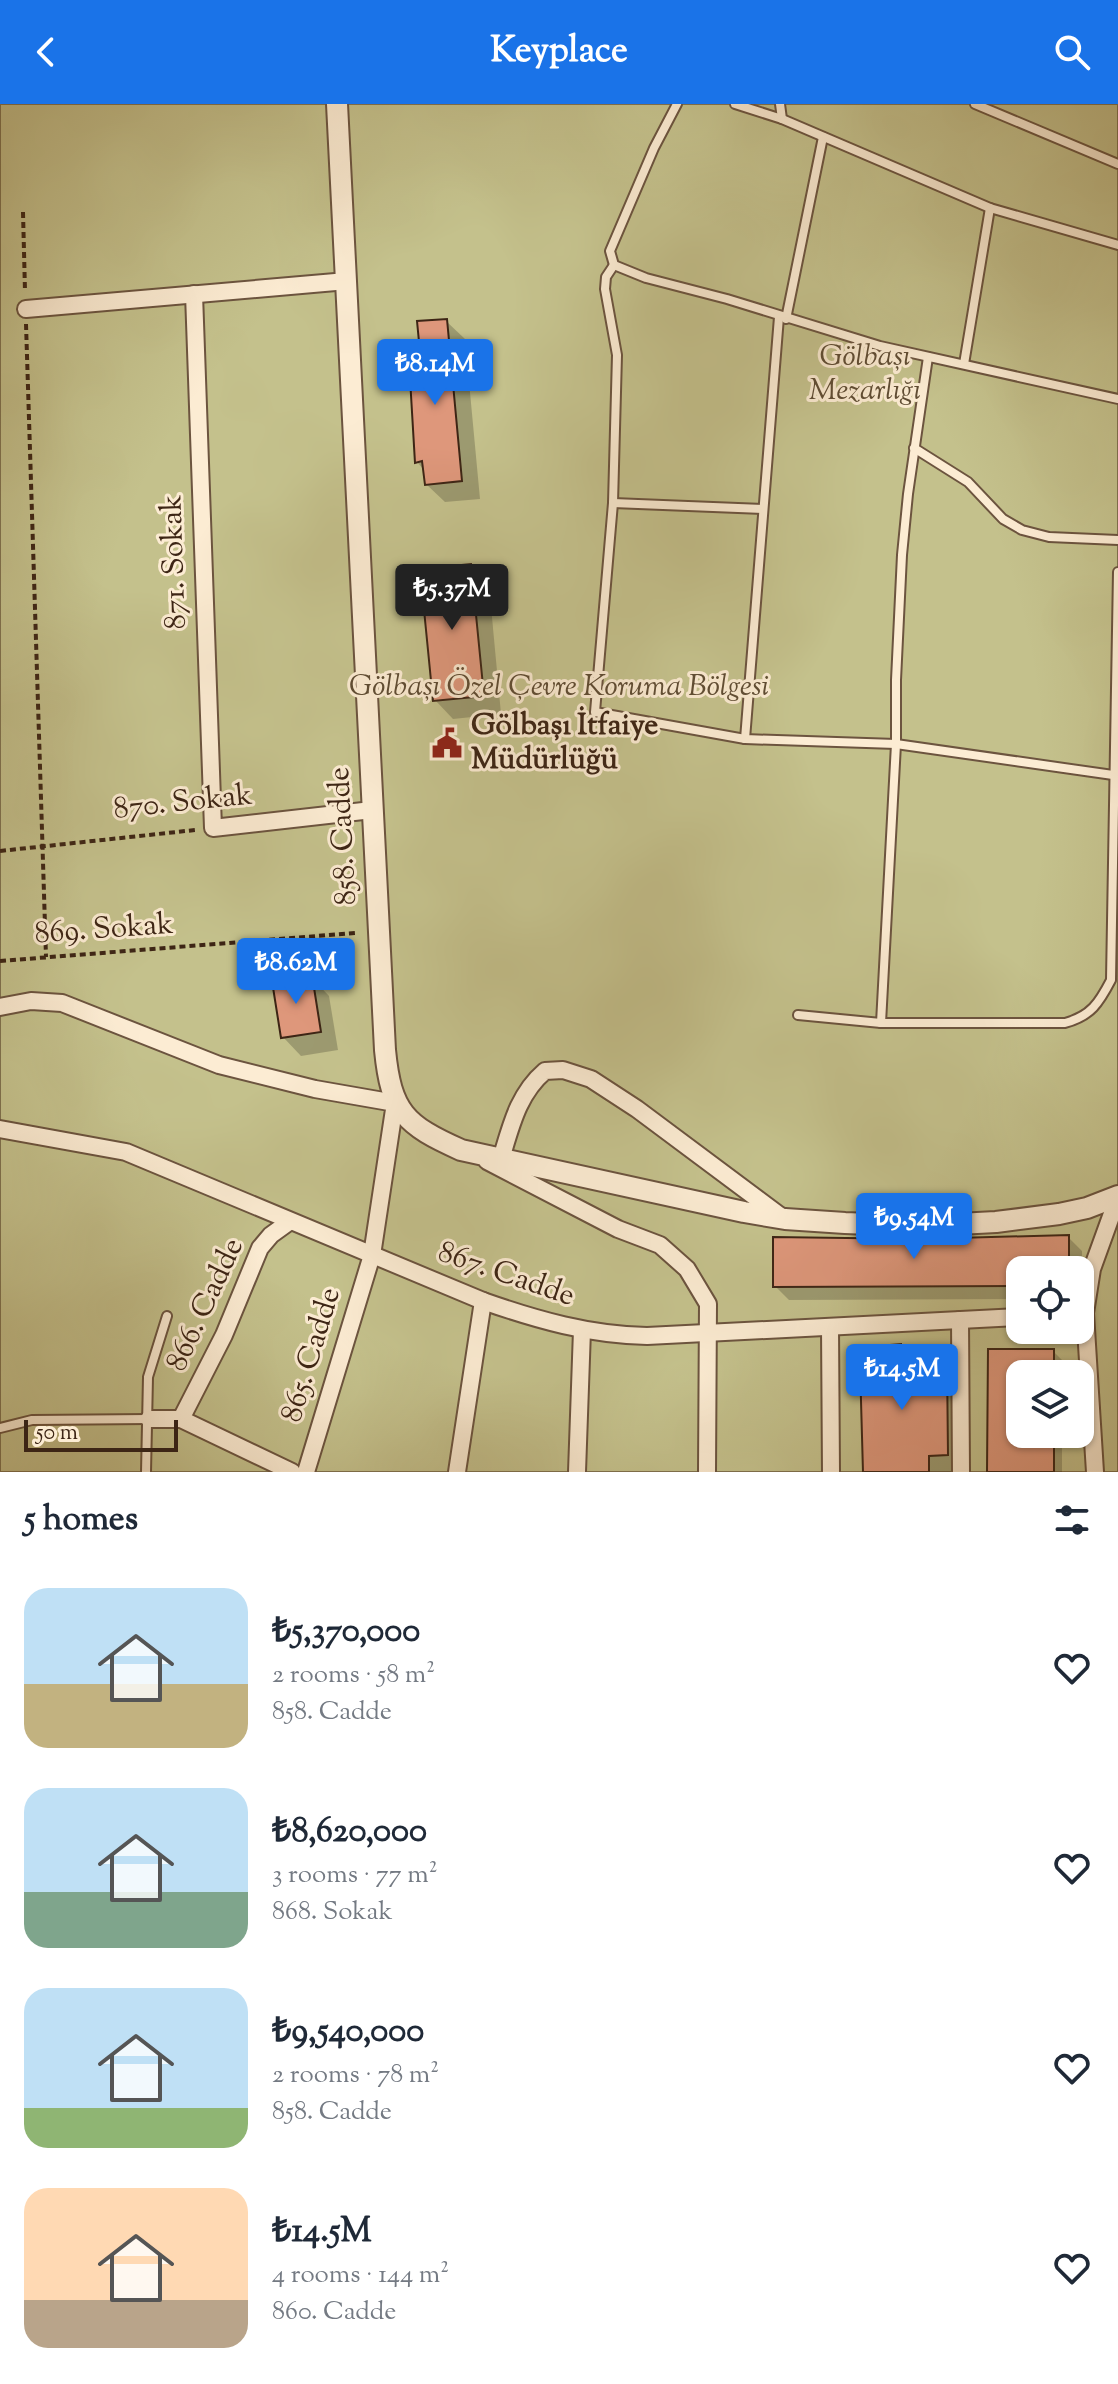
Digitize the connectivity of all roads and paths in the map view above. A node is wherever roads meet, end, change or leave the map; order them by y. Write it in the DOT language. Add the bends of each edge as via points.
graph roads {
  1 [pos="337,104"];
  2 [pos="677,104"];
  3 [pos="735,104"];
  4 [pos="780,104"];
  5 [pos="975,104"];
  6 [pos="782,119"];
  7 [pos="823,137"];
  8 [pos="1118,164"];
  9 [pos="990,208"];
  10 [pos="23,212"];
  11 [pos="1118,245"];
  12 [pos="614,265"];
  13 [pos="347,281"];
  14 [pos="194,294"];
  15 [pos="26,309"];
  16 [pos="782,318"];
  17 [pos="928,357"];
  18 [pos="964,364"];
  19 [pos="1118,399"];
  20 [pos="914,448"];
  21 [pos="613,503"];
  22 [pos="763,509"];
  23 [pos="1118,540"];
  24 [pos="1118,572"];
  25 [pos="745,739"];
  26 [pos="896,744"];
  27 [pos="1113,775"];
  28 [pos="372,810"];
  29 [pos="213,828"];
  30 [pos="42,846"];
  31 [pos="0,851"];
  32 [pos="355,933"];
  33 [pos="46,957"];
  34 [pos="0,961"];
  35 [pos="0,1007"];
  36 [pos="798,1015"];
  37 [pos="881,1023"];
  38 [pos="395,1103"];
  39 [pos="0,1129"];
  40 [pos="473,1153"];
  41 [pos="501,1159"];
  42 [pos="1118,1196"];
  43 [pos="785,1219"];
  44 [pos="289,1222"];
  45 [pos="372,1255"];
  46 [pos="1094,1263"];
  47 [pos="483,1301"];
  48 [pos="167,1316"];
  49 [pos="1006,1318"];
  50 [pos="960,1320"];
  51 [pos="830,1327"];
  52 [pos="582,1330"];
  53 [pos="708,1333"];
  54 [pos="1085,1344"];
  55 [pos="149,1419"];
  56 [pos="181,1419"];
  57 [pos="0,1428"];
  58 [pos="146,1472"];
  59 [pos="292,1472"];
  60 [pos="306,1472"];
  61 [pos="457,1472"];
  62 [pos="577,1472"];
  63 [pos="707,1472"];
  64 [pos="831,1472"];
  65 [pos="961,1472"];
  66 [pos="1095,1472"];
  1 -- 13 [label="street, 858. Cadde"];
  2 -- 12 [label="lane" via="610,251"];
  3 -- 6 [label="lane"];
  4 -- 6 [label="lane"];
  5 -- 8 [label="lane"];
  6 -- 7 [label="lane"];
  7 -- 9 [label="lane"];
  7 -- 16 [label="lane"];
  9 -- 11 [label="lane"];
  9 -- 18 [label="lane"];
  10 -- 15 [label="path"];
  12 -- 16 [label="lane"];
  12 -- 21 [label="lane" via="605,289 617,355"];
  13 -- 14 [label="street"];
  13 -- 28 [label="street, 858. Cadde"];
  14 -- 15 [label="street"];
  14 -- 29 [label="street, 871. Sokak"];
  15 -- 30 [label="path"];
  16 -- 17 [label="lane"];
  16 -- 22 [label="lane"];
  17 -- 18 [label="lane"];
  17 -- 20 [label="lane"];
  18 -- 19 [label="lane"];
  20 -- 23 [label="lane" via="968,482 1003,519 1022,530 1049,537"];
  20 -- 26 [label="lane" via="901,570"];
  21 -- 22 [label="lane"];
  21 -- 25 [label="lane" via="595,712"];
  22 -- 25 [label="lane"];
  24 -- 27 [label="lane"];
  25 -- 26 [label="lane"];
  26 -- 27 [label="lane"];
  26 -- 37 [label="lane"];
  27 -- 37 [label="lane" via="1111,980 1094,1007 1083,1018 1065,1023"];
  28 -- 29 [label="street, 870. Sokak"];
  28 -- 38 [label="street, 858. Cadde" via="385,1050"];
  29 -- 30 [label="path, 870. Sokak"];
  30 -- 31 [label="path, 870. Sokak"];
  30 -- 33 [label="path"];
  32 -- 33 [label="path, 869. Sokak"];
  33 -- 34 [label="path, 869. Sokak"];
  35 -- 38 [label="street" via="62,1003 219,1065"];
  36 -- 37 [label="lane"];
  38 -- 40 [label="street" via="430,1136"];
  38 -- 45 [label="street"];
  39 -- 44 [label="street, 867. Cadde" via="126,1152"];
  40 -- 41 [label="street"];
  40 -- 53 [label="street" via="618,1229 660,1245 687,1269 708,1304"];
  41 -- 43 [label="street"];
  41 -- 43 [label="street" via="526,1090 545,1071 563,1070 591,1079 637,1109"];
  42 -- 43 [label="street" via="1059,1214 996,1222 920,1226"];
  42 -- 46 [label="street"];
  44 -- 45 [label="street, 867. Cadde"];
  44 -- 56 [label="street, 866. Cadde" via="260,1248"];
  45 -- 47 [label="street, 867. Cadde"];
  45 -- 60 [label="street, 865. Cadde"];
  47 -- 52 [label="street, 867. Cadde"];
  47 -- 61 [label="street"];
  48 -- 55 [label="lane" via="148,1377"];
  49 -- 50 [label="street, 867. Cadde"];
  50 -- 51 [label="street, 867. Cadde"];
  50 -- 65 [label="street"];
  51 -- 53 [label="street, 867. Cadde"];
  51 -- 64 [label="street"];
  52 -- 53 [label="street, 867. Cadde" via="620,1335"];
  52 -- 62 [label="street"];
  53 -- 63 [label="street"];
  54 -- 66 [label="street"];
  55 -- 56 [label="street"];
  55 -- 57 [label="lane" via="32,1420"];
  55 -- 58 [label="lane"];
  56 -- 59 [label="street"];
}
